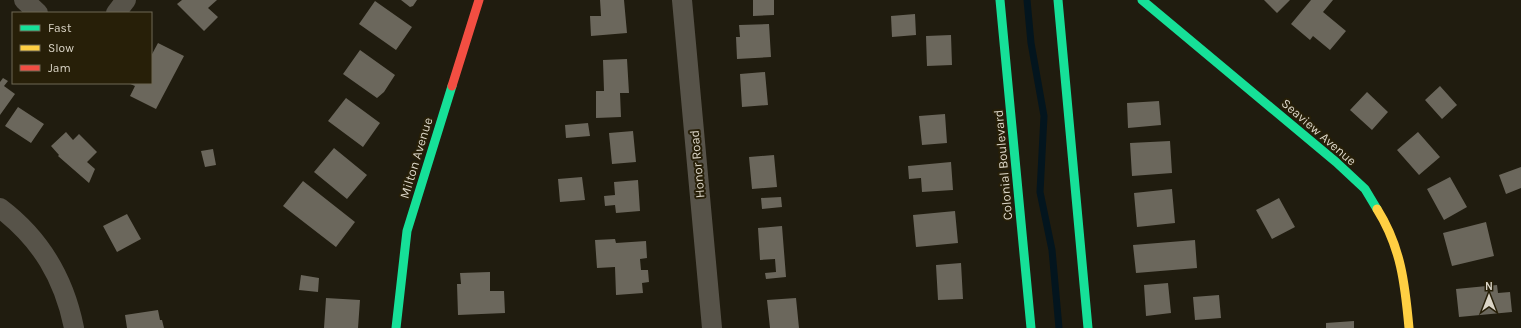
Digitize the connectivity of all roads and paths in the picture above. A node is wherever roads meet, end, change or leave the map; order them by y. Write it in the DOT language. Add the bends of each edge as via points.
graph roads {
  1 [pos="24,0"];
  2 [pos="126,0"];
  3 [pos="479,0"];
  4 [pos="682,0"];
  5 [pos="1000,0"];
  6 [pos="1058,0"];
  7 [pos="1142,0"];
  8 [pos="37,12"];
  9 [pos="117,12"];
  10 [pos="0,208"];
  11 [pos="74,328"];
  12 [pos="396,328"];
  13 [pos="712,328"];
  14 [pos="1031,328"];
  15 [pos="1088,328"];
  16 [pos="1409,328"];
  1 -- 8 [label="street"];
  2 -- 9 [label="street"];
  3 -- 12 [label="street, Milton Avenue" via="407,231"];
  4 -- 13 [label="street, Honor Road"];
  5 -- 14 [label="street, Colonial Boulevard"];
  6 -- 15 [label="street"];
  7 -- 16 [label="street, Seaview Avenue" via="1364,188 1391,232 1399,254 1404,275"];
  10 -- 11 [label="street" via="39,246 51,264 64,290"];
}
